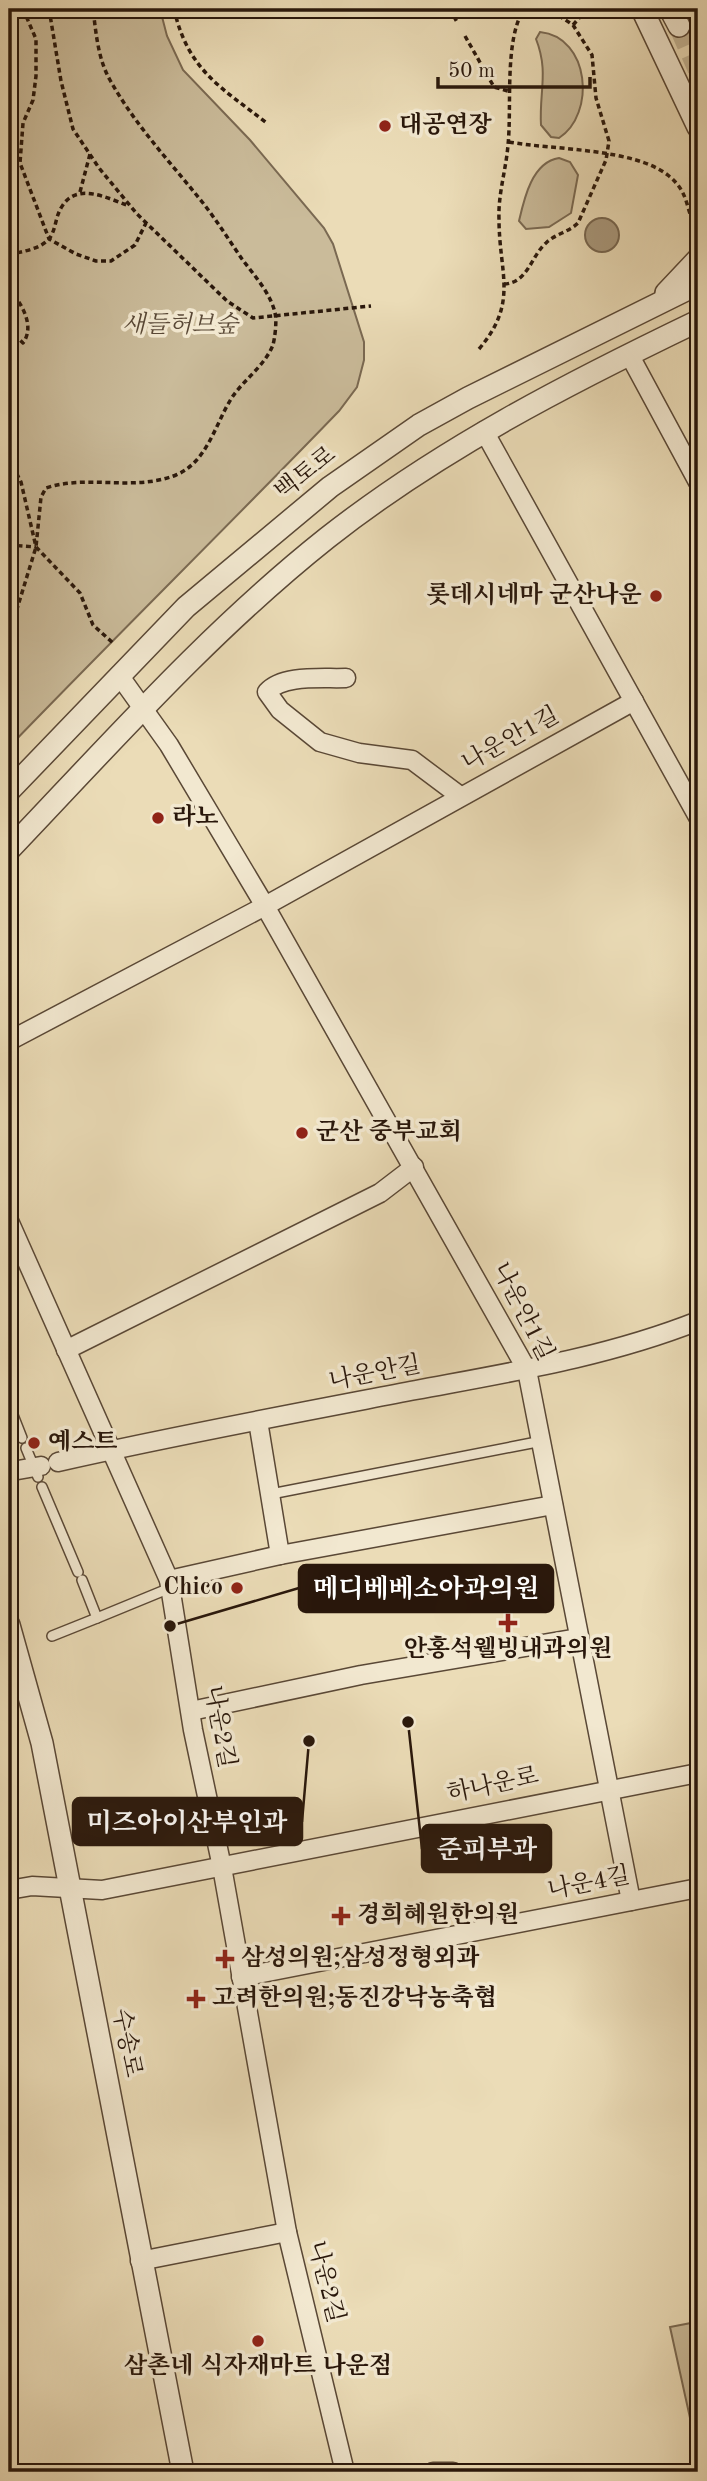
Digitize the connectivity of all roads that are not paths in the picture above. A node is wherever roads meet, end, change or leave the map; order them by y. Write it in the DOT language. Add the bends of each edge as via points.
graph roads {
  1 [pos="642,9"];
  2 [pos="681,92"];
  3 [pos="698,127"];
  4 [pos="698,139"];
  5 [pos="698,259"];
  6 [pos="698,284"];
  7 [pos="646,309"];
  8 [pos="698,321"];
  9 [pos="698,331"];
  10 [pos="638,352"];
  11 [pos="484,431"];
  12 [pos="698,482"];
  13 [pos="119,675"];
  14 [pos="346,678"];
  15 [pos="634,701"];
  16 [pos="145,709"];
  17 [pos="9,791"];
  18 [pos="460,796"];
  19 [pos="698,817"];
  20 [pos="9,850"];
  21 [pos="265,906"];
  22 [pos="9,1041"];
  23 [pos="414,1167"];
  24 [pos="9,1221"];
  25 [pos="698,1321"];
  26 [pos="66,1350"];
  27 [pos="527,1370"];
  28 [pos="9,1405"];
  29 [pos="258,1421"];
  30 [pos="542,1441"];
  31 [pos="113,1450"];
  32 [pos="38,1469"];
  33 [pos="42,1487"];
  34 [pos="271,1494"];
  35 [pos="553,1505"];
  36 [pos="281,1555"];
  37 [pos="170,1584"];
  38 [pos="97,1618"];
  39 [pos="9,1625"];
  40 [pos="52,1636"];
  41 [pos="578,1638"];
  42 [pos="191,1711"];
  43 [pos="698,1773"];
  44 [pos="606,1788"];
  45 [pos="222,1867"];
  46 [pos="698,1888"];
  47 [pos="9,1890"];
  48 [pos="71,1890"];
  49 [pos="631,1901"];
  50 [pos="241,1977"];
  51 [pos="288,2232"];
  52 [pos="140,2261"];
  53 [pos="183,2472"];
  54 [pos="345,2472"];
  55 [pos="433,2472"];
  56 [pos="453,2472"];
  1 -- 2 [label="street"];
  2 -- 3 [label="street"];
  2 -- 4 [label="street"];
  5 -- 7 [label="street"];
  6 -- 7 [label="street, 백토로"];
  7 -- 13 [label="street, 백토로" via="468,398 386,447 330,487 195,599"];
  8 -- 10 [label="street"];
  9 -- 10 [label="street"];
  10 -- 11 [label="street"];
  10 -- 12 [label="street"];
  11 -- 15 [label="street"];
  11 -- 16 [label="street" via="327,538"];
  13 -- 16 [label="street, 나운안1길"];
  13 -- 17 [label="street, 백토로"];
  14 -- 18 [label="street" via="293,681 274,685 267,692 280,710 320,741 359,753 412,760"];
  15 -- 18 [label="street, 나운안1길"];
  15 -- 19 [label="street"];
  16 -- 20 [label="street"];
  16 -- 21 [label="street, 나운안1길"];
  18 -- 21 [label="street, 나운안1길"];
  21 -- 22 [label="street"];
  21 -- 23 [label="street, 나운안1길"];
  23 -- 26 [label="street" via="380,1193"];
  23 -- 27 [label="street, 나운안1길"];
  24 -- 26 [label="street, 나운2길"];
  25 -- 27 [label="street, 나운안길" via="614,1350"];
  26 -- 31 [label="street, 나운2길"];
  27 -- 29 [label="street, 나운안길"];
  27 -- 30 [label="street, 나운안1길"];
  28 -- 32 [label="lane"];
  29 -- 31 [label="street, 나운안길"];
  29 -- 34 [label="street"];
  30 -- 34 [label="lane"];
  30 -- 35 [label="street, 나운안1길"];
  31 -- 32 [label="street, 나운안길"];
  31 -- 37 [label="street, 나운2길"];
  33 -- 38 [label="lane"];
  34 -- 36 [label="street"];
  35 -- 36 [label="street"];
  35 -- 41 [label="street, 나운안1길"];
  36 -- 37 [label="street"];
  37 -- 38 [label="lane"];
  37 -- 42 [label="street, 나운2길"];
  38 -- 40 [label="lane"];
  39 -- 48 [label="street, 수송로" via="42,1744"];
  41 -- 42 [label="street"];
  41 -- 44 [label="street, 나운안1길"];
  42 -- 45 [label="street, 나운2길"];
  43 -- 44 [label="street, 하나운로"];
  44 -- 45 [label="street, 하나운로"];
  44 -- 49 [label="street, 나운안1길"];
  45 -- 48 [label="street, 하나운로" via="102,1890"];
  45 -- 50 [label="street, 나운2길"];
  46 -- 49 [label="street, 나운4길"];
  47 -- 48 [label="street, 하나운로" via="32,1886"];
  48 -- 52 [label="street, 수송로"];
  49 -- 50 [label="street, 나운4길"];
  50 -- 51 [label="street, 나운2길"];
  51 -- 52 [label="street"];
  51 -- 54 [label="street, 나운2길"];
  52 -- 53 [label="street, 수송로"];
  55 -- 56 [label="street"];
}
